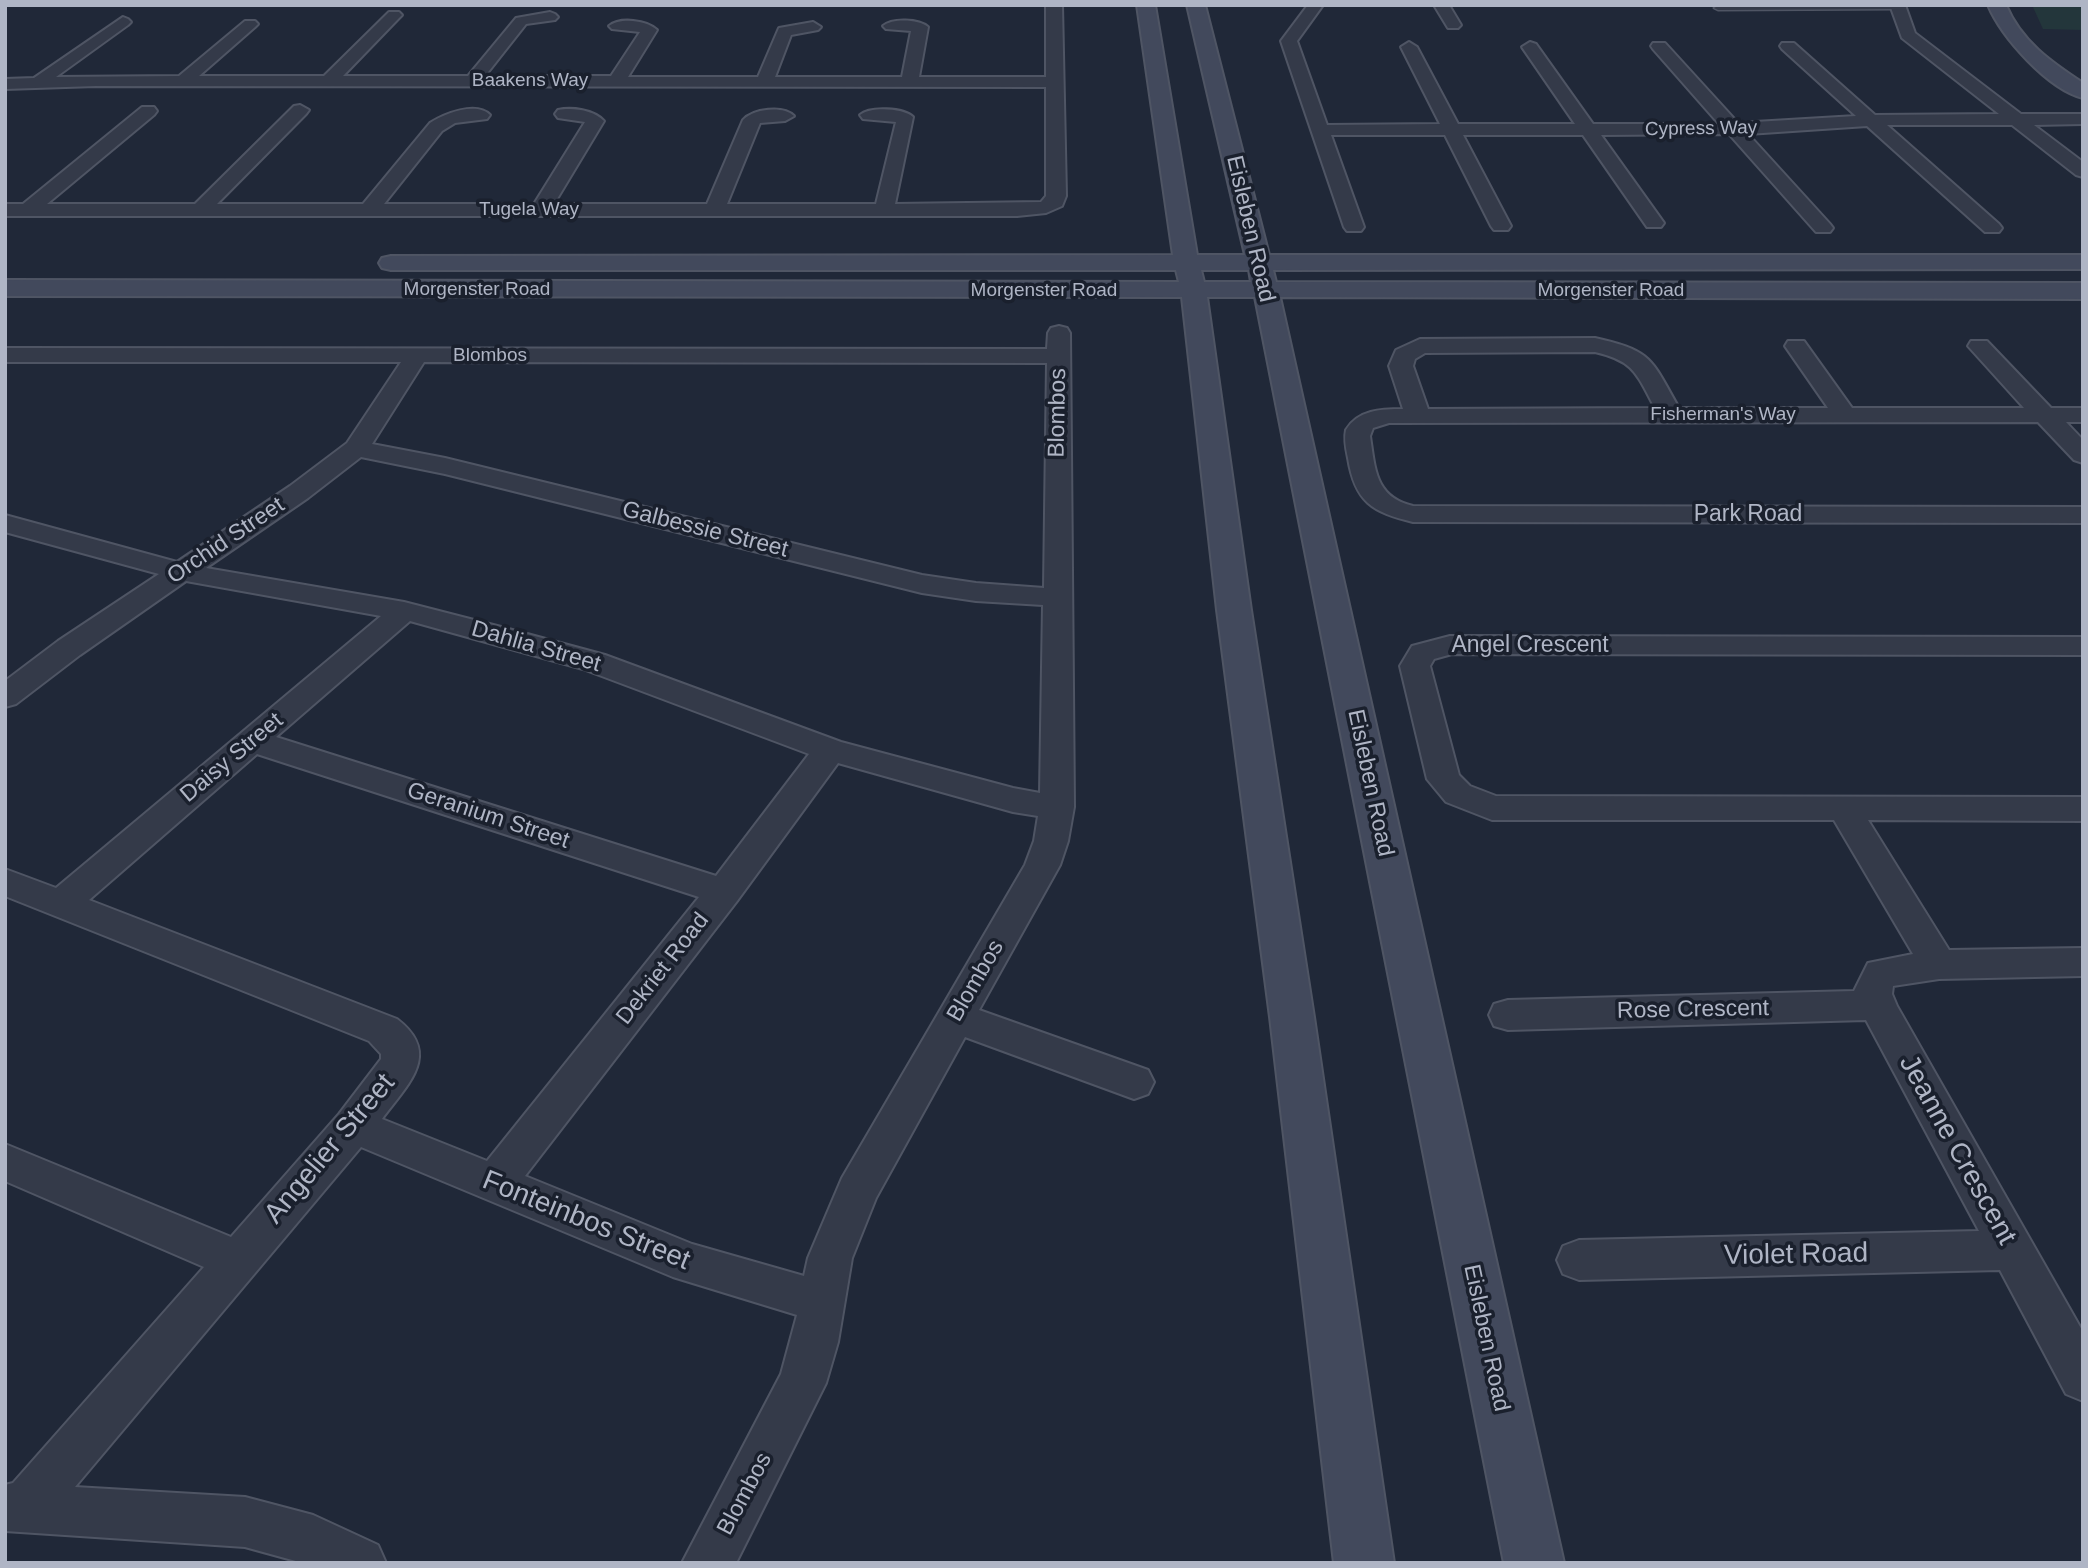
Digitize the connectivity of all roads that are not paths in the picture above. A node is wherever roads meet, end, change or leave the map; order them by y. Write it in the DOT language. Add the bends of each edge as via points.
graph roads {
  1 [pos="1054,5"];
  2 [pos="1146,5"];
  3 [pos="1196,5"];
  4 [pos="1315,5"];
  5 [pos="1441,5"];
  6 [pos="1997,5"];
  7 [pos="1897,6"];
  8 [pos="1718,8"];
  9 [pos="394,15"];
  10 [pos="550,17"];
  11 [pos="123,22"];
  12 [pos="250,24"];
  13 [pos="1453,25"];
  14 [pos="617,26"];
  15 [pos="891,26"];
  16 [pos="813,27"];
  17 [pos="1659,46"];
  18 [pos="1788,46"];
  19 [pos="1409,47"];
  20 [pos="1530,47"];
  21 [pos="183,81"];
  22 [pos="329,81"];
  23 [pos="617,81"];
  24 [pos="765,81"];
  25 [pos="910,81"];
  26 [pos="39,82"];
  27 [pos="473,82"];
  28 [pos="1056,82"];
  29 [pos="5,84"];
  30 [pos="2083,92"];
  31 [pos="300,110"];
  32 [pos="148,111"];
  33 [pos="564,114"];
  34 [pos="481,115"];
  35 [pos="869,115"];
  36 [pos="785,116"];
  37 [pos="2015,119"];
  38 [pos="2083,119"];
  39 [pos="1873,120"];
  40 [pos="1735,129"];
  41 [pos="1319,130"];
  42 [pos="1453,130"];
  43 [pos="1587,130"];
  44 [pos="2083,171"];
  45 [pos="5,210"];
  46 [pos="28,210"];
  47 [pos="200,210"];
  48 [pos="369,210"];
  49 [pos="541,210"];
  50 [pos="884,210"];
  51 [pos="714,211"];
  52 [pos="1654,223"];
  53 [pos="1501,226"];
  54 [pos="1354,227"];
  55 [pos="1823,228"];
  56 [pos="1992,228"];
  57 [pos="1188,261"];
  58 [pos="1258,261"];
  59 [pos="2083,261"];
  60 [pos="368,263"];
  61 [pos="5,288"];
  62 [pos="1194,291"];
  63 [pos="1266,291"];
  64 [pos="2083,291"];
  65 [pos="1979,345"];
  66 [pos="1796,346"];
  67 [pos="5,355"];
  68 [pos="417,356"];
  69 [pos="1671,415"];
  70 [pos="1845,415"];
  71 [pos="2045,415"];
  72 [pos="2083,415"];
  73 [pos="1418,416"];
  74 [pos="356,448"];
  75 [pos="2080,449"];
  76 [pos="1413,514"];
  77 [pos="2083,515"];
  78 [pos="5,523"];
  79 [pos="182,572"];
  80 [pos="1056,597"];
  81 [pos="404,611"];
  82 [pos="2083,646"];
  83 [pos="5,697"];
  84 [pos="252,741"];
  85 [pos="830,750"];
  86 [pos="1057,807"];
  87 [pos="1844,809"];
  88 [pos="2083,809"];
  89 [pos="5,882"];
  90 [pos="724,892"];
  91 [pos="61,904"];
  92 [pos="2083,962"];
  93 [pos="1939,965"];
  94 [pos="1878,1005"];
  95 [pos="1508,1015"];
  96 [pos="956,1018"];
  97 [pos="1134,1082"];
  98 [pos="354,1126"];
  99 [pos="5,1162"];
  100 [pos="492,1185"];
  101 [pos="2012,1250"];
  102 [pos="237,1260"];
  103 [pos="1579,1260"];
  104 [pos="823,1302"];
  105 [pos="2083,1378"];
  106 [pos="15,1509"];
  107 [pos="359,1563"];
  108 [pos="708,1563"];
  109 [pos="1364,1563"];
  110 [pos="1534,1563"];
  1 -- 28 [label="street"];
  2 -- 57 [label="main road"];
  3 -- 58 [label="main road, Eisleben Road"];
  4 -- 41 [label="street" via="1289,41"];
  5 -- 13 [label="street"];
  6 -- 30 [label="main road" via="2017,41"];
  7 -- 8 [label="lane"];
  7 -- 37 [label="street" via="1908,35"];
  9 -- 22 [label="street"];
  10 -- 27 [label="street" via="521,21"];
  11 -- 26 [label="street"];
  12 -- 21 [label="street"];
  14 -- 23 [label="street" via="649,30"];
  15 -- 25 [label="street" via="920,27"];
  16 -- 24 [label="street" via="785,31"];
  17 -- 40 [label="street"];
  18 -- 39 [label="street"];
  19 -- 42 [label="street"];
  20 -- 43 [label="street"];
  21 -- 22 [label="street, Baakens Way"];
  21 -- 26 [label="street, Baakens Way"];
  22 -- 27 [label="street, Baakens Way"];
  23 -- 24 [label="street, Baakens Way"];
  23 -- 27 [label="street, Baakens Way"];
  24 -- 25 [label="street, Baakens Way"];
  25 -- 28 [label="street, Baakens Way"];
  26 -- 29 [label="street, Baakens Way"];
  28 -- 50 [label="street, Tugela Way" via="1056,196 1052,205 1017,210"];
  31 -- 47 [label="street"];
  32 -- 46 [label="street"];
  33 -- 49 [label="street" via="595,121"];
  34 -- 48 [label="street" via="450,118 436,127"];
  35 -- 50 [label="street" via="904,117 905,122"];
  36 -- 51 [label="street" via="752,120"];
  37 -- 38 [label="street, Cypress Way"];
  37 -- 39 [label="street, Cypress Way"];
  37 -- 44 [label="street"];
  39 -- 40 [label="street, Cypress Way"];
  39 -- 56 [label="street"];
  40 -- 43 [label="street, Cypress Way"];
  40 -- 55 [label="street"];
  41 -- 42 [label="street, Cypress Way"];
  41 -- 54 [label="street"];
  42 -- 43 [label="street, Cypress Way"];
  42 -- 53 [label="street"];
  43 -- 52 [label="street"];
  45 -- 46 [label="street, Tugela Way"];
  46 -- 47 [label="street, Tugela Way"];
  47 -- 48 [label="street, Tugela Way"];
  48 -- 49 [label="street, Tugela Way"];
  49 -- 51 [label="street, Tugela Way"];
  50 -- 51 [label="street, Tugela Way"];
  57 -- 58 [label="main road, Morgenster Road"];
  57 -- 60 [label="main road, Morgenster Road"];
  57 -- 62 [label="main road"];
  58 -- 59 [label="main road, Morgenster Road"];
  58 -- 63 [label="main road, Eisleben Road"];
  61 -- 62 [label="main road, Morgenster Road"];
  62 -- 63 [label="main road, Morgenster Road"];
  62 -- 109 [label="main road"];
  63 -- 64 [label="main road, Morgenster Road"];
  63 -- 110 [label="main road, Eisleben Road"];
  65 -- 71 [label="street"];
  66 -- 70 [label="street"];
  67 -- 68 [label="street, Blombos"];
  68 -- 74 [label="street, Orchid Street"];
  68 -- 80 [label="street, Blombos" via="1059,344"];
  69 -- 70 [label="street, Fisherman's Way"];
  69 -- 73 [label="street, Fisherman's Way"];
  69 -- 73 [label="street" via="1641,362 1627,352 1595,345 1414,348 1404,355 1401,366"];
  70 -- 71 [label="street, Fisherman's Way"];
  71 -- 72 [label="street, Fisherman's Way"];
  71 -- 75 [label="street"];
  73 -- 76 [label="street, Fisherman's Way" via="1364,422 1357,436 1371,494 1388,508"];
  74 -- 79 [label="street, Orchid Street"];
  74 -- 80 [label="street, Galbessie Street" via="922,584"];
  76 -- 77 [label="street, Park Road"];
  78 -- 79 [label="street, Dahlia Street"];
  79 -- 81 [label="street, Dahlia Street"];
  79 -- 83 [label="street, Orchid Street"];
  80 -- 86 [label="street, Blombos"];
  81 -- 84 [label="street, Daisy Street"];
  81 -- 85 [label="street, Dahlia Street" via="594,662"];
  82 -- 87 [label="street, Angel Crescent" via="1450,645 1423,653 1415,666 1444,779 1458,794 1480,805 1505,809"];
  84 -- 90 [label="street, Geranium Street"];
  84 -- 91 [label="street, Daisy Street"];
  85 -- 86 [label="street, Dahlia Street" via="1013,800"];
  85 -- 90 [label="street, Dekriet Road"];
  86 -- 96 [label="street, Blombos" via="1042,865"];
  87 -- 88 [label="street, Angel Crescent"];
  87 -- 93 [label="street"];
  89 -- 91 [label="street, Angelier Street"];
  90 -- 100 [label="street, Dekriet Road"];
  91 -- 98 [label="street, Angelier Street" via="391,1036 401,1051 399,1065"];
  92 -- 93 [label="street"];
  93 -- 94 [label="street" via="1881,973 1872,985"];
  94 -- 95 [label="street, Rose Crescent"];
  94 -- 101 [label="street, Jeanne Crescent"];
  96 -- 97 [label="street"];
  96 -- 104 [label="street, Blombos" via="857,1191 830,1258"];
  98 -- 100 [label="street, Fonteinbos Street"];
  98 -- 102 [label="street, Angelier Street"];
  99 -- 102 [label="street"];
  100 -- 104 [label="street, Fonteinbos Street" via="689,1264"];
  101 -- 103 [label="street, Violet Road"];
  101 -- 105 [label="street, Jeanne Crescent"];
  102 -- 106 [label="street, Angelier Street"];
  104 -- 108 [label="street, Blombos" via="802,1383"];
  106 -- 107 [label="street" via="245,1522 313,1540"];
}
